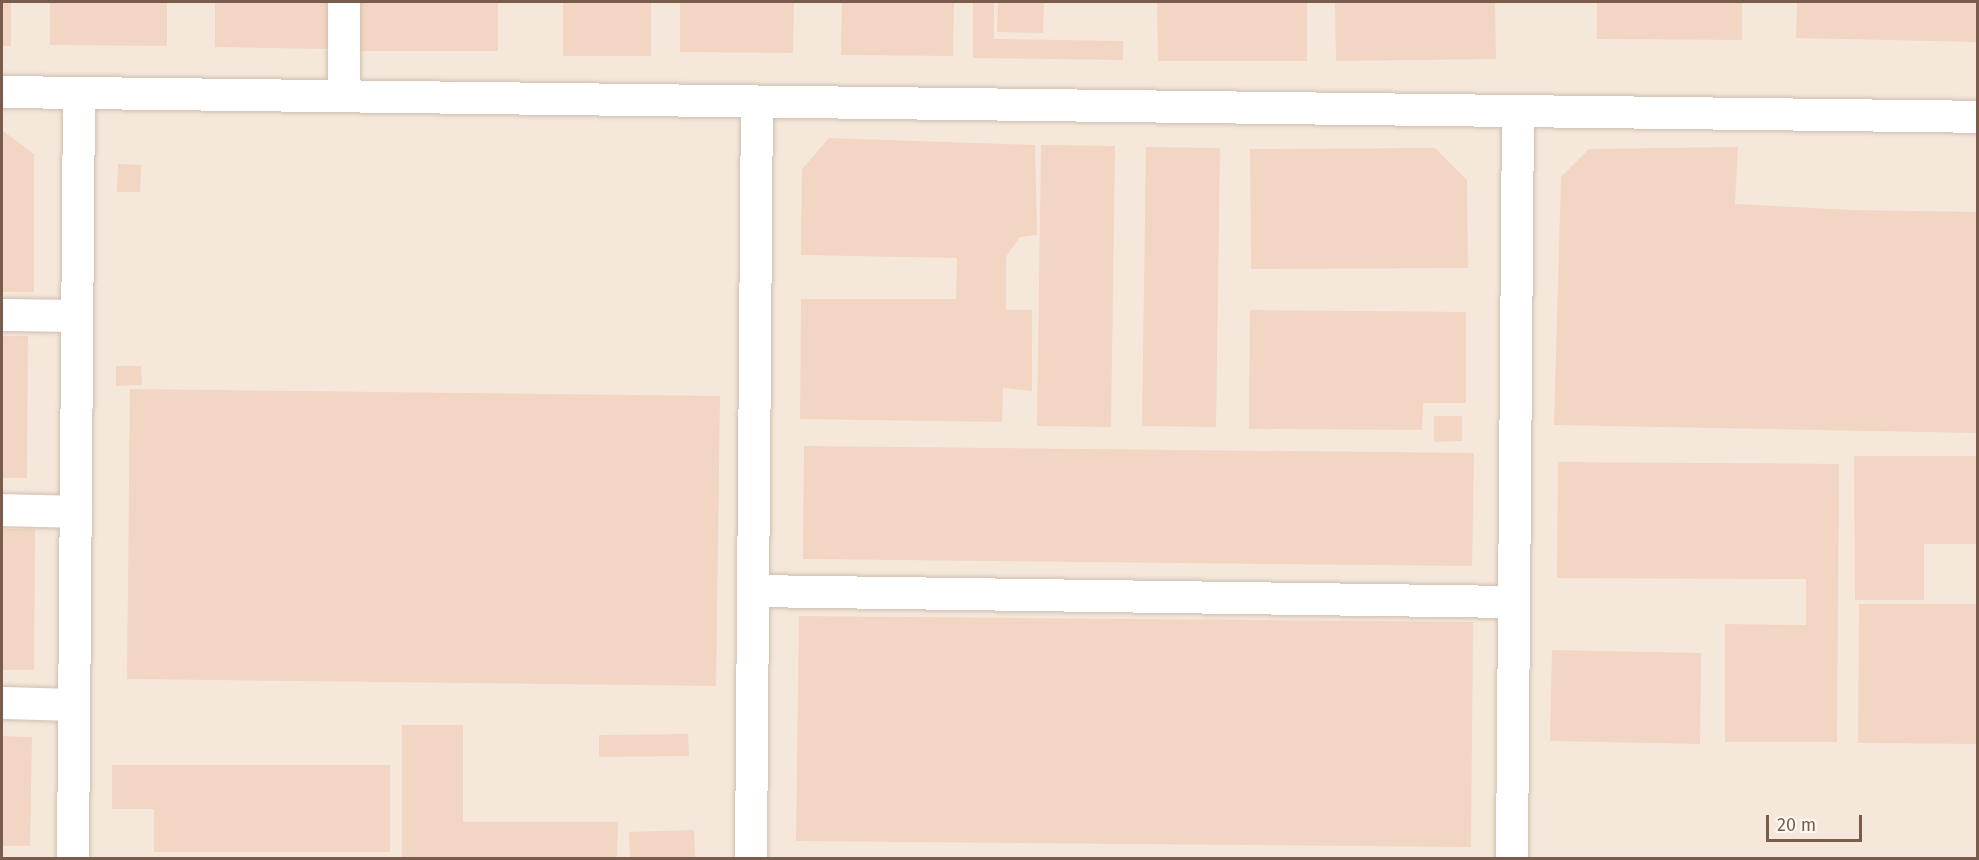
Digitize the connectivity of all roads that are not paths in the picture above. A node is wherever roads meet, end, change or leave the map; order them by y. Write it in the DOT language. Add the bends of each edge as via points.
graph roads {
  1 [pos="344,2"];
  2 [pos="2,92"];
  3 [pos="78,93"];
  4 [pos="344,96"];
  5 [pos="757,102"];
  6 [pos="1518,111"];
  7 [pos="1977,117"];
  8 [pos="2,315"];
  9 [pos="77,316"];
  10 [pos="2,510"];
  11 [pos="76,512"];
  12 [pos="753,591"];
  13 [pos="1514,602"];
  14 [pos="2,703"];
  15 [pos="74,705"];
  16 [pos="73,858"];
  17 [pos="751,858"];
  18 [pos="1512,858"];
  1 -- 4 [label="lane"];
  2 -- 3 [label="lane"];
  3 -- 4 [label="lane"];
  3 -- 9 [label="lane"];
  4 -- 5 [label="lane"];
  5 -- 6 [label="lane"];
  5 -- 12 [label="lane"];
  6 -- 7 [label="lane"];
  6 -- 13 [label="lane"];
  8 -- 9 [label="lane"];
  9 -- 11 [label="lane"];
  10 -- 11 [label="lane"];
  11 -- 15 [label="lane"];
  12 -- 13 [label="lane"];
  12 -- 17 [label="lane"];
  13 -- 18 [label="lane"];
  14 -- 15 [label="lane"];
  15 -- 16 [label="lane"];
}
